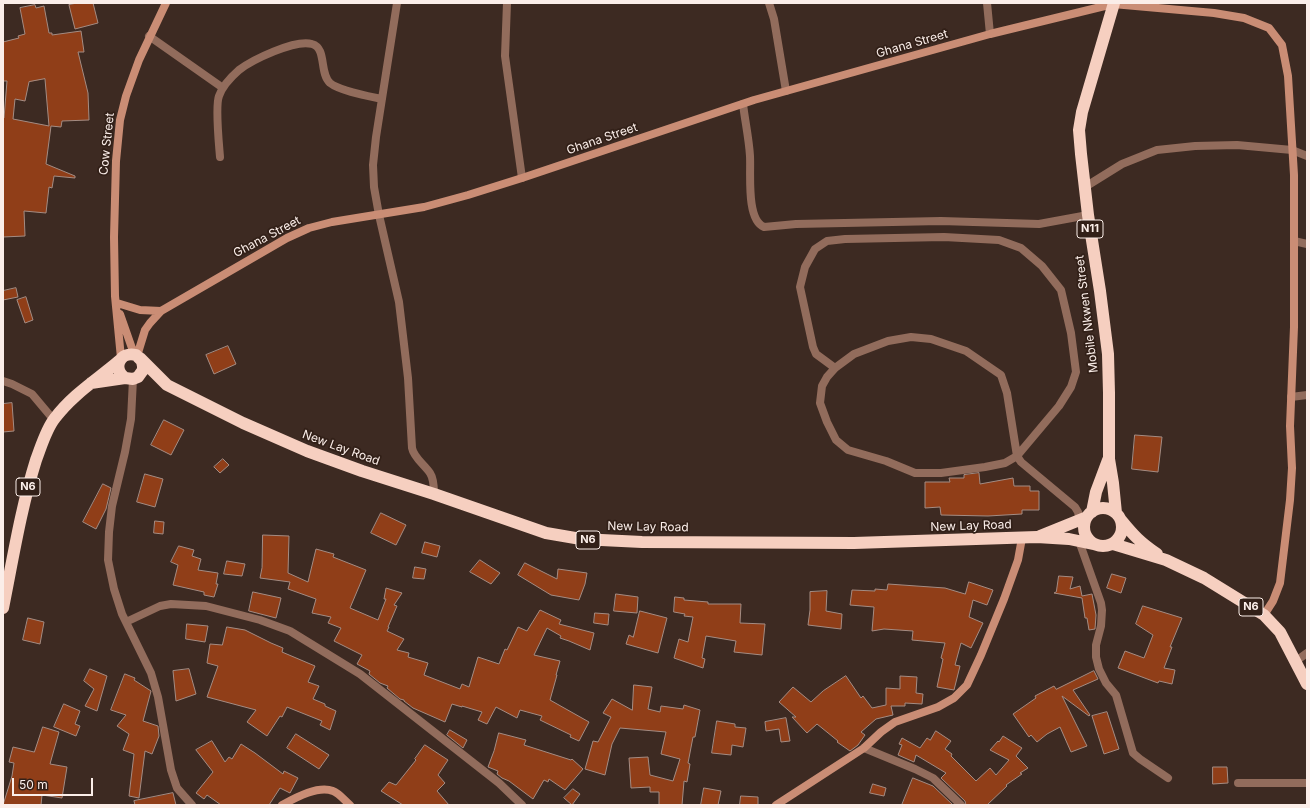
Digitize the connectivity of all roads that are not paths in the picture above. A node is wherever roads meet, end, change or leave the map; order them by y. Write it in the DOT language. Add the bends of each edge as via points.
graph roads {
  1 [pos="396,3"];
  2 [pos="507,3"];
  3 [pos="769,3"];
  4 [pos="987,3"];
  5 [pos="1114,3"];
  6 [pos="164,4"];
  7 [pos="990,34"];
  8 [pos="149,36"];
  9 [pos="222,88"];
  10 [pos="786,91"];
  11 [pos="382,99"];
  12 [pos="743,104"];
  13 [pos="1292,150"];
  14 [pos="1307,156"];
  15 [pos="220,157"];
  16 [pos="522,178"];
  17 [pos="1085,187"];
  18 [pos="379,215"];
  19 [pos="1088,215"];
  20 [pos="1294,241"];
  21 [pos="1307,244"];
  22 [pos="116,300"];
  23 [pos="161,311"];
  24 [pos="137,356"];
  25 [pos="121,359"];
  26 [pos="835,368"];
  27 [pos="131,379"];
  28 [pos="3,381"];
  29 [pos="90,383"];
  30 [pos="167,385"];
  31 [pos="1307,395"];
  32 [pos="1291,397"];
  33 [pos="53,419"];
  34 [pos="1017,456"];
  35 [pos="1108,459"];
  36 [pos="434,494"];
  37 [pos="1118,515"];
  38 [pos="1086,516"];
  39 [pos="1037,537"];
  40 [pos="1022,538"];
  41 [pos="1079,541"];
  42 [pos="1093,544"];
  43 [pos="1113,544"];
  44 [pos="1166,560"];
  45 [pos="3,608"];
  46 [pos="1264,615"];
  47 [pos="126,622"];
  48 [pos="1307,653"];
  49 [pos="1296,661"];
  50 [pos="1307,684"];
  51 [pos="864,748"];
  52 [pos="1168,778"];
  53 [pos="1238,783"];
  54 [pos="1307,783"];
  55 [pos="192,805"];
  56 [pos="282,805"];
  57 [pos="350,805"];
  58 [pos="522,805"];
  59 [pos="776,805"];
  60 [pos="961,805"];
  1 -- 11 [label="street"];
  2 -- 16 [label="street" via="505,56"];
  3 -- 10 [label="street"];
  4 -- 7 [label="street"];
  5 -- 7 [label="street, Ghana Street"];
  5 -- 13 [label="street, Ghana Street" via="1244,18 1269,28 1282,45 1288,76"];
  5 -- 17 [label="highway, Mobile Nkwen Street / N11" via="1079,130"];
  6 -- 8 [label="street, Cow Street"];
  7 -- 10 [label="street, Ghana Street"];
  8 -- 9 [label="street"];
  8 -- 22 [label="street, Cow Street" via="131,82 120,120 114,237"];
  9 -- 11 [label="street" via="239,70 270,53 290,45 311,43 320,51 328,81 336,87"];
  9 -- 15 [label="street" via="218,98"];
  10 -- 12 [label="street, Ghana Street"];
  11 -- 18 [label="street" via="373,165"];
  12 -- 16 [label="street, Ghana Street"];
  12 -- 19 [label="street" via="750,156 751,197 755,217 764,227 941,221 1039,224"];
  13 -- 14 [label="street"];
  13 -- 17 [label="street" via="1237,145 1157,150 1122,164"];
  13 -- 20 [label="street, Ghana Street"];
  16 -- 18 [label="street, Ghana Street" via="424,207"];
  17 -- 19 [label="highway, Mobile Nkwen Street / N11"];
  18 -- 23 [label="street, Ghana Street" via="309,228 287,238"];
  18 -- 36 [label="street" via="399,302 413,454 430,473 434,481"];
  19 -- 35 [label="highway, Mobile Nkwen Street / N11" via="1108,354"];
  20 -- 21 [label="street"];
  20 -- 32 [label="street, Ghana Street"];
  22 -- 23 [label="street" via="140,310"];
  22 -- 24 [label="street, Cow Street"];
  22 -- 25 [label="street, Cow Street"];
  23 -- 24 [label="street, Ghana Street" via="145,330"];
  24 -- 25 [label="highway, N6" via="127,355"];
  24 -- 27 [label="highway" via="142,361 143,370 138,377"];
  24 -- 30 [label="highway, N6"];
  25 -- 27 [label="highway" via="118,363 119,372"];
  25 -- 29 [label="highway, N6"];
  26 -- 34 [label="street" via="854,354 888,341 911,337 931,339 966,351 1001,375 1007,393"];
  26 -- 34 [label="street" via="822,386 820,402 836,440 848,450 915,473 941,473 985,467 1005,463"];
  26 -- 34 [label="street" via="816,354 812,347 800,287 805,267 815,249 827,241 845,238 944,237 999,240 1021,248 1042,266 1061,290 1071,333 1076,372 1071,387 1059,406"];
  27 -- 29 [label="highway, N6"];
  27 -- 30 [label="highway, N6"];
  27 -- 47 [label="street" via="131,419 112,506 108,560 114,589"];
  28 -- 33 [label="street" via="32,394"];
  29 -- 33 [label="highway, N6"];
  30 -- 36 [label="highway, New Lay Road / N6" via="307,451"];
  31 -- 32 [label="street"];
  32 -- 46 [label="street, Ghana Street" via="1292,468 1285,546 1280,584"];
  33 -- 45 [label="highway, N6" via="29,481"];
  34 -- 38 [label="street" via="1078,512"];
  35 -- 37 [label="highway, N11"];
  35 -- 38 [label="highway, N11"];
  36 -- 40 [label="highway, New Lay Road / N6" via="546,533 581,539 642,542 854,543"];
  37 -- 38 [label="highway, N6" via="1108,508"];
  37 -- 43 [label="highway" via="1122,532"];
  37 -- 44 [label="highway, N6" via="1132,535"];
  38 -- 39 [label="highway, N6"];
  38 -- 42 [label="highway" via="1085,532"];
  39 -- 40 [label="highway, New Lay Road / N6"];
  39 -- 41 [label="highway, N6"];
  40 -- 51 [label="street" via="1018,560 1004,599 967,685 954,698 938,707 895,722"];
  41 -- 42 [label="highway, N6"];
  41 -- 52 [label="street" via="1101,603 1101,626 1096,645 1099,669 1116,695 1133,752"];
  42 -- 43 [label="highway, N6"];
  43 -- 44 [label="highway, N6"];
  44 -- 46 [label="highway, N6" via="1204,578"];
  46 -- 49 [label="highway, N6" via="1280,632"];
  47 -- 55 [label="street" via="151,673 177,788"];
  47 -- 58 [label="street" via="160,606 171,604 206,606 290,631 360,674 499,783"];
  48 -- 49 [label="street"];
  49 -- 50 [label="highway, N6"];
  51 -- 59 [label="street"];
  51 -- 60 [label="street" via="933,778"];
  53 -- 54 [label="street"];
  56 -- 57 [label="street" via="315,790 334,791"];
}
